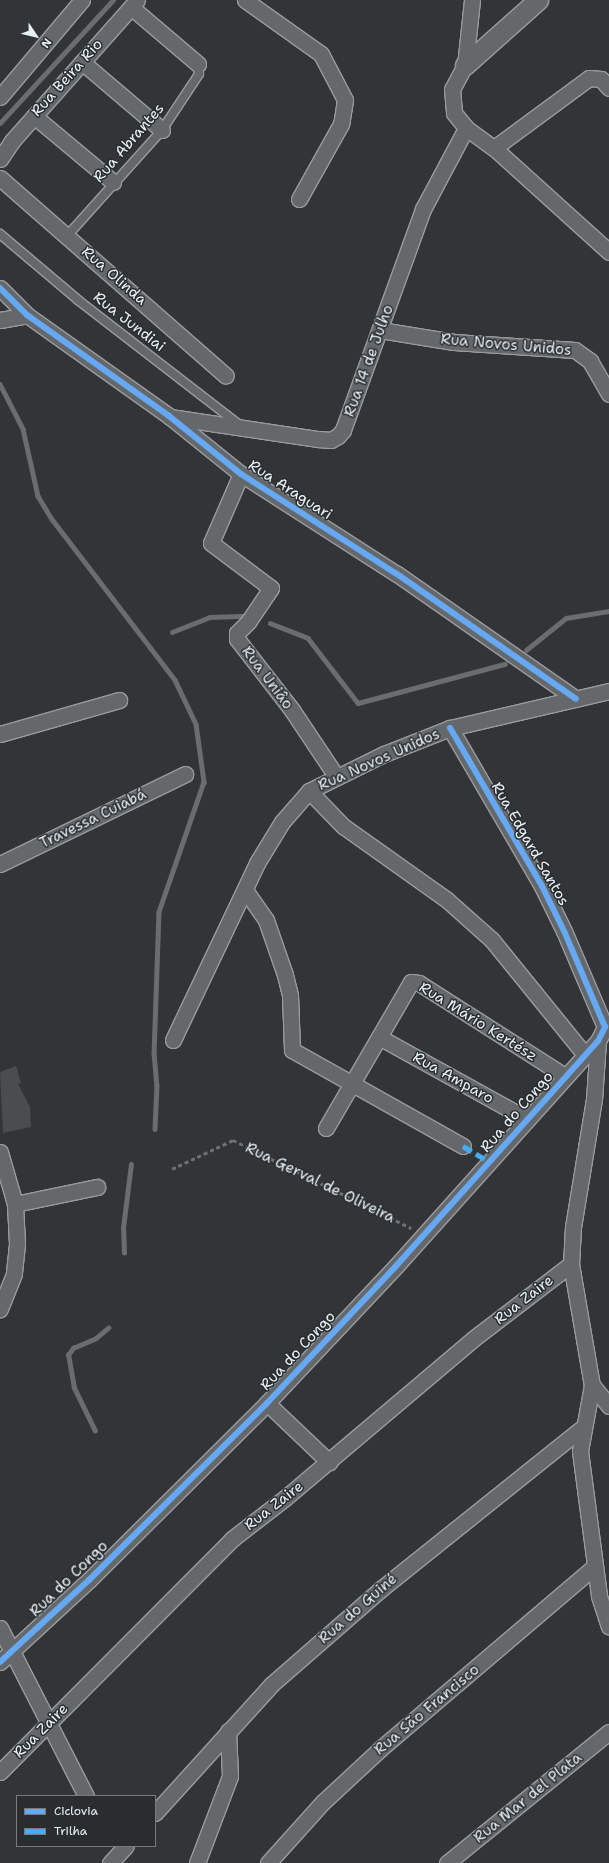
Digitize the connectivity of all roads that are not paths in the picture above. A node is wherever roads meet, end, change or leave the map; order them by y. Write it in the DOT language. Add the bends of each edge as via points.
graph roads {
  1 [pos="82,0"];
  2 [pos="245,0"];
  3 [pos="472,0"];
  4 [pos="538,0"];
  5 [pos="134,4"];
  6 [pos="82,62"];
  7 [pos="198,64"];
  8 [pos="465,64"];
  9 [pos="609,88"];
  10 [pos="0,97"];
  11 [pos="34,116"];
  12 [pos="466,128"];
  13 [pos="162,130"];
  14 [pos="494,148"];
  15 [pos="0,159"];
  16 [pos="0,178"];
  17 [pos="114,182"];
  18 [pos="299,199"];
  19 [pos="0,234"];
  20 [pos="68,236"];
  21 [pos="609,252"];
  22 [pos="0,288"];
  23 [pos="27,315"];
  24 [pos="0,320"];
  25 [pos="380,330"];
  26 [pos="226,376"];
  27 [pos="609,394"];
  28 [pos="169,416"];
  29 [pos="245,428"];
  30 [pos="241,474"];
  31 [pos="609,691"];
  32 [pos="576,699"];
  33 [pos="119,700"];
  34 [pos="450,728"];
  35 [pos="0,734"];
  36 [pos="185,774"];
  37 [pos="336,776"];
  38 [pos="309,792"];
  39 [pos="0,864"];
  40 [pos="245,890"];
  41 [pos="604,1030"];
  42 [pos="378,1037"];
  43 [pos="173,1040"];
  44 [pos="584,1055"];
  45 [pos="565,1076"];
  46 [pos="351,1083"];
  47 [pos="527,1119"];
  48 [pos="326,1128"];
  49 [pos="463,1146"];
  50 [pos="0,1152"];
  51 [pos="97,1187"];
  52 [pos="15,1204"];
  53 [pos="571,1264"];
  54 [pos="0,1309"];
  55 [pos="592,1385"];
  56 [pos="267,1402"];
  57 [pos="609,1406"];
  58 [pos="582,1428"];
  59 [pos="329,1462"];
  60 [pos="595,1566"];
  61 [pos="609,1626"];
  62 [pos="0,1628"];
  63 [pos="12,1650"];
  64 [pos="0,1662"];
  65 [pos="50,1723"];
  66 [pos="228,1731"];
  67 [pos="609,1732"];
  68 [pos="0,1772"];
  69 [pos="86,1795"];
  70 [pos="156,1812"];
  71 [pos="125,1847"];
  72 [pos="114,1857"];
  73 [pos="197,1863"];
  74 [pos="268,1863"];
  75 [pos="447,1863"];
  1 -- 10 [label="street"];
  2 -- 18 [label="street" via="321,54 345,100 341,124"];
  3 -- 8 [label="street"];
  4 -- 8 [label="street"];
  5 -- 6 [label="street, Rua Beira Rio"];
  5 -- 7 [label="street"];
  6 -- 11 [label="street, Rua Beira Rio"];
  6 -- 13 [label="street"];
  7 -- 13 [label="lane, Rua Abrantes" via="199,74"];
  8 -- 12 [label="street" via="452,89 452,100 454,113"];
  9 -- 14 [label="street" via="601,79 589,78"];
  11 -- 15 [label="street, Rua Beira Rio"];
  11 -- 17 [label="street"];
  12 -- 14 [label="street"];
  12 -- 25 [label="street, Rua 14 de Julho" via="423,209"];
  13 -- 17 [label="lane, Rua Abrantes"];
  14 -- 21 [label="street"];
  16 -- 20 [label="street, Rua Olinda"];
  17 -- 20 [label="lane, Rua Abrantes"];
  19 -- 29 [label="lane, Rua Jundiai" via="78,300"];
  20 -- 26 [label="street, Rua Olinda"];
  22 -- 23 [label="street, Rua Araguari"];
  23 -- 24 [label="street"];
  23 -- 28 [label="street, Rua Araguari"];
  25 -- 27 [label="street, Rua Novos Unidos" via="454,342 575,350 590,361"];
  25 -- 29 [label="street, Rua 14 de Julho" via="343,430 338,436 331,440 318,439"];
  28 -- 29 [label="street, Rua 14 de Julho"];
  28 -- 30 [label="street, Rua Araguari"];
  30 -- 32 [label="street, Rua Araguari" via="397,574"];
  30 -- 37 [label="street, Rua Uniâo" via="211,543 271,588 249,621 237,633 237,639"];
  31 -- 32 [label="street, Rua Novos Unidos"];
  32 -- 34 [label="street, Rua Novos Unidos"];
  33 -- 35 [label="street"];
  34 -- 37 [label="street, Rua Novos Unidos"];
  34 -- 41 [label="street, Rua Edgard Santos" via="542,886"];
  36 -- 39 [label="street, Travessa Cuiabá"];
  37 -- 38 [label="street, Rua Novos Unidos"];
  38 -- 40 [label="street, Rua Novos Unidos" via="282,822"];
  38 -- 44 [label="street" via="343,826 447,900 492,940"];
  40 -- 43 [label="street, Rua Novos Unidos"];
  40 -- 46 [label="street" via="266,920 285,975 290,995 290,1047"];
  41 -- 44 [label="street, Rua do Congo"];
  41 -- 53 [label="street" via="574,1227"];
  42 -- 45 [label="street, Rua Mário Kertész" via="411,982 419,983"];
  42 -- 46 [label="street"];
  42 -- 47 [label="street, Rua Amparo"];
  44 -- 45 [label="street, Rua do Congo"];
  45 -- 47 [label="street, Rua do Congo"];
  46 -- 48 [label="street"];
  46 -- 49 [label="street"];
  47 -- 56 [label="street, Rua do Congo" via="424,1235"];
  50 -- 52 [label="street"];
  51 -- 52 [label="street"];
  52 -- 54 [label="street" via="17,1244 14,1274"];
  53 -- 55 [label="street"];
  53 -- 59 [label="street, Rua Zaire" via="473,1339"];
  55 -- 57 [label="street"];
  55 -- 58 [label="street"];
  56 -- 59 [label="street"];
  56 -- 63 [label="street, Rua do Congo" via="89,1580"];
  58 -- 60 [label="street" via="580,1451"];
  58 -- 66 [label="street, Rua do Guiné" via="381,1588 272,1684"];
  59 -- 65 [label="street, Rua Zaire" via="216,1554"];
  60 -- 61 [label="street" via="599,1596"];
  60 -- 74 [label="street, Rua São Francisco" via="380,1749 323,1802"];
  62 -- 63 [label="street"];
  63 -- 64 [label="street, Rua do Congo"];
  63 -- 65 [label="street"];
  65 -- 68 [label="street, Rua Zaire"];
  65 -- 69 [label="street"];
  66 -- 70 [label="street, Rua do Guiné"];
  66 -- 73 [label="street" via="230,1776"];
  67 -- 75 [label="street, Rua Mar del Plata"];
  71 -- 72 [label="street"];
}
